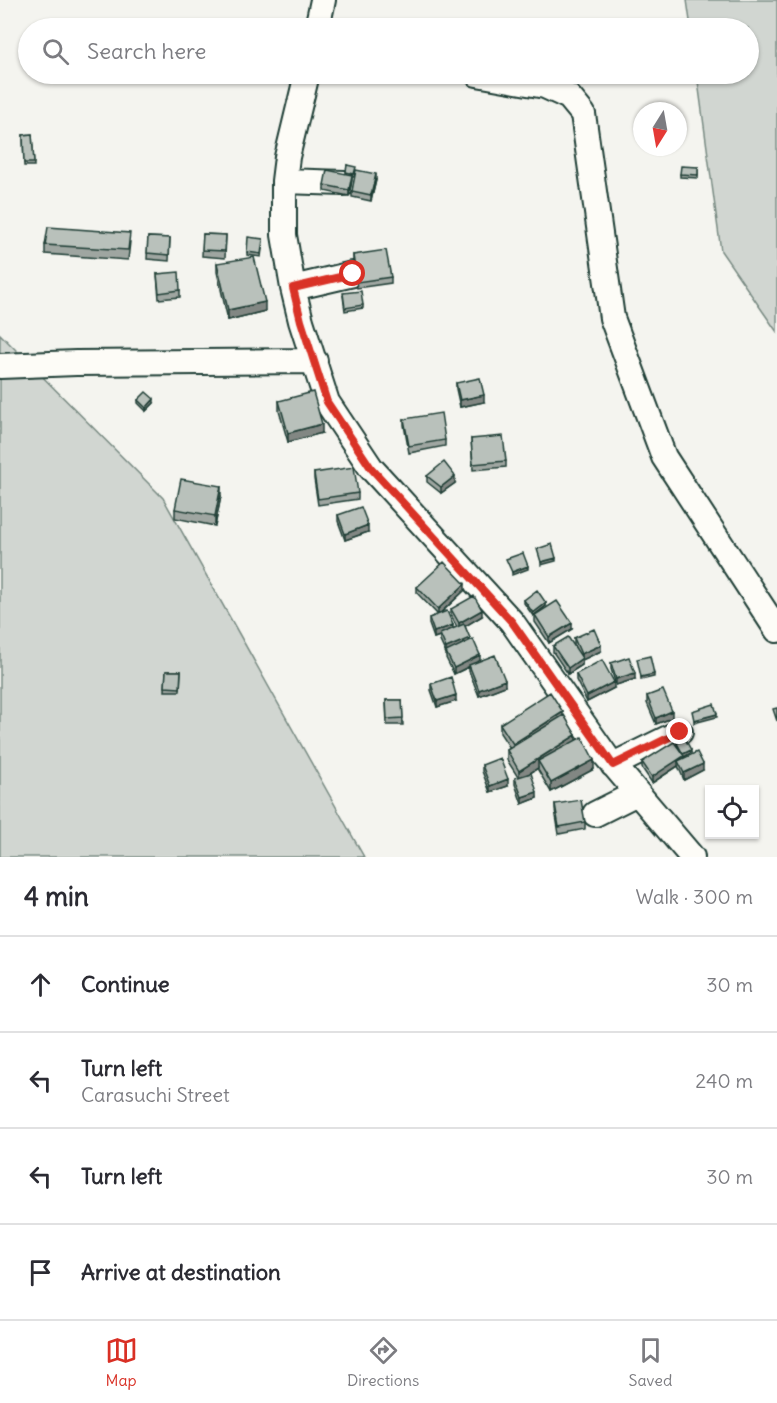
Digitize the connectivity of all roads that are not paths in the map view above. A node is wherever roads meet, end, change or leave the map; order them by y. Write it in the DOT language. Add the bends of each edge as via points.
graph roads {
  1 [pos="323,0"];
  2 [pos="319,18"];
  3 [pos="305,84"];
  4 [pos="534,84"];
  5 [pos="284,181"];
  6 [pos="344,183"];
  7 [pos="353,274"];
  8 [pos="293,288"];
  9 [pos="315,361"];
  10 [pos="0,366"];
  11 [pos="777,630"];
  12 [pos="680,732"];
  13 [pos="613,765"];
  14 [pos="637,793"];
  15 [pos="595,814"];
  16 [pos="692,857"];
  1 -- 2 [label="street"];
  3 -- 5 [label="street"];
  4 -- 11 [label="street" via="569,97 583,114 612,318 664,456"];
  5 -- 6 [label="street"];
  5 -- 8 [label="street" via="284,235"];
  7 -- 8 [label="street"];
  8 -- 9 [label="street"];
  9 -- 10 [label="street"];
  9 -- 13 [label="street" via="327,402 371,468 512,622"];
  12 -- 13 [label="street"];
  13 -- 14 [label="street"];
  14 -- 15 [label="street"];
  14 -- 16 [label="street"];
}
